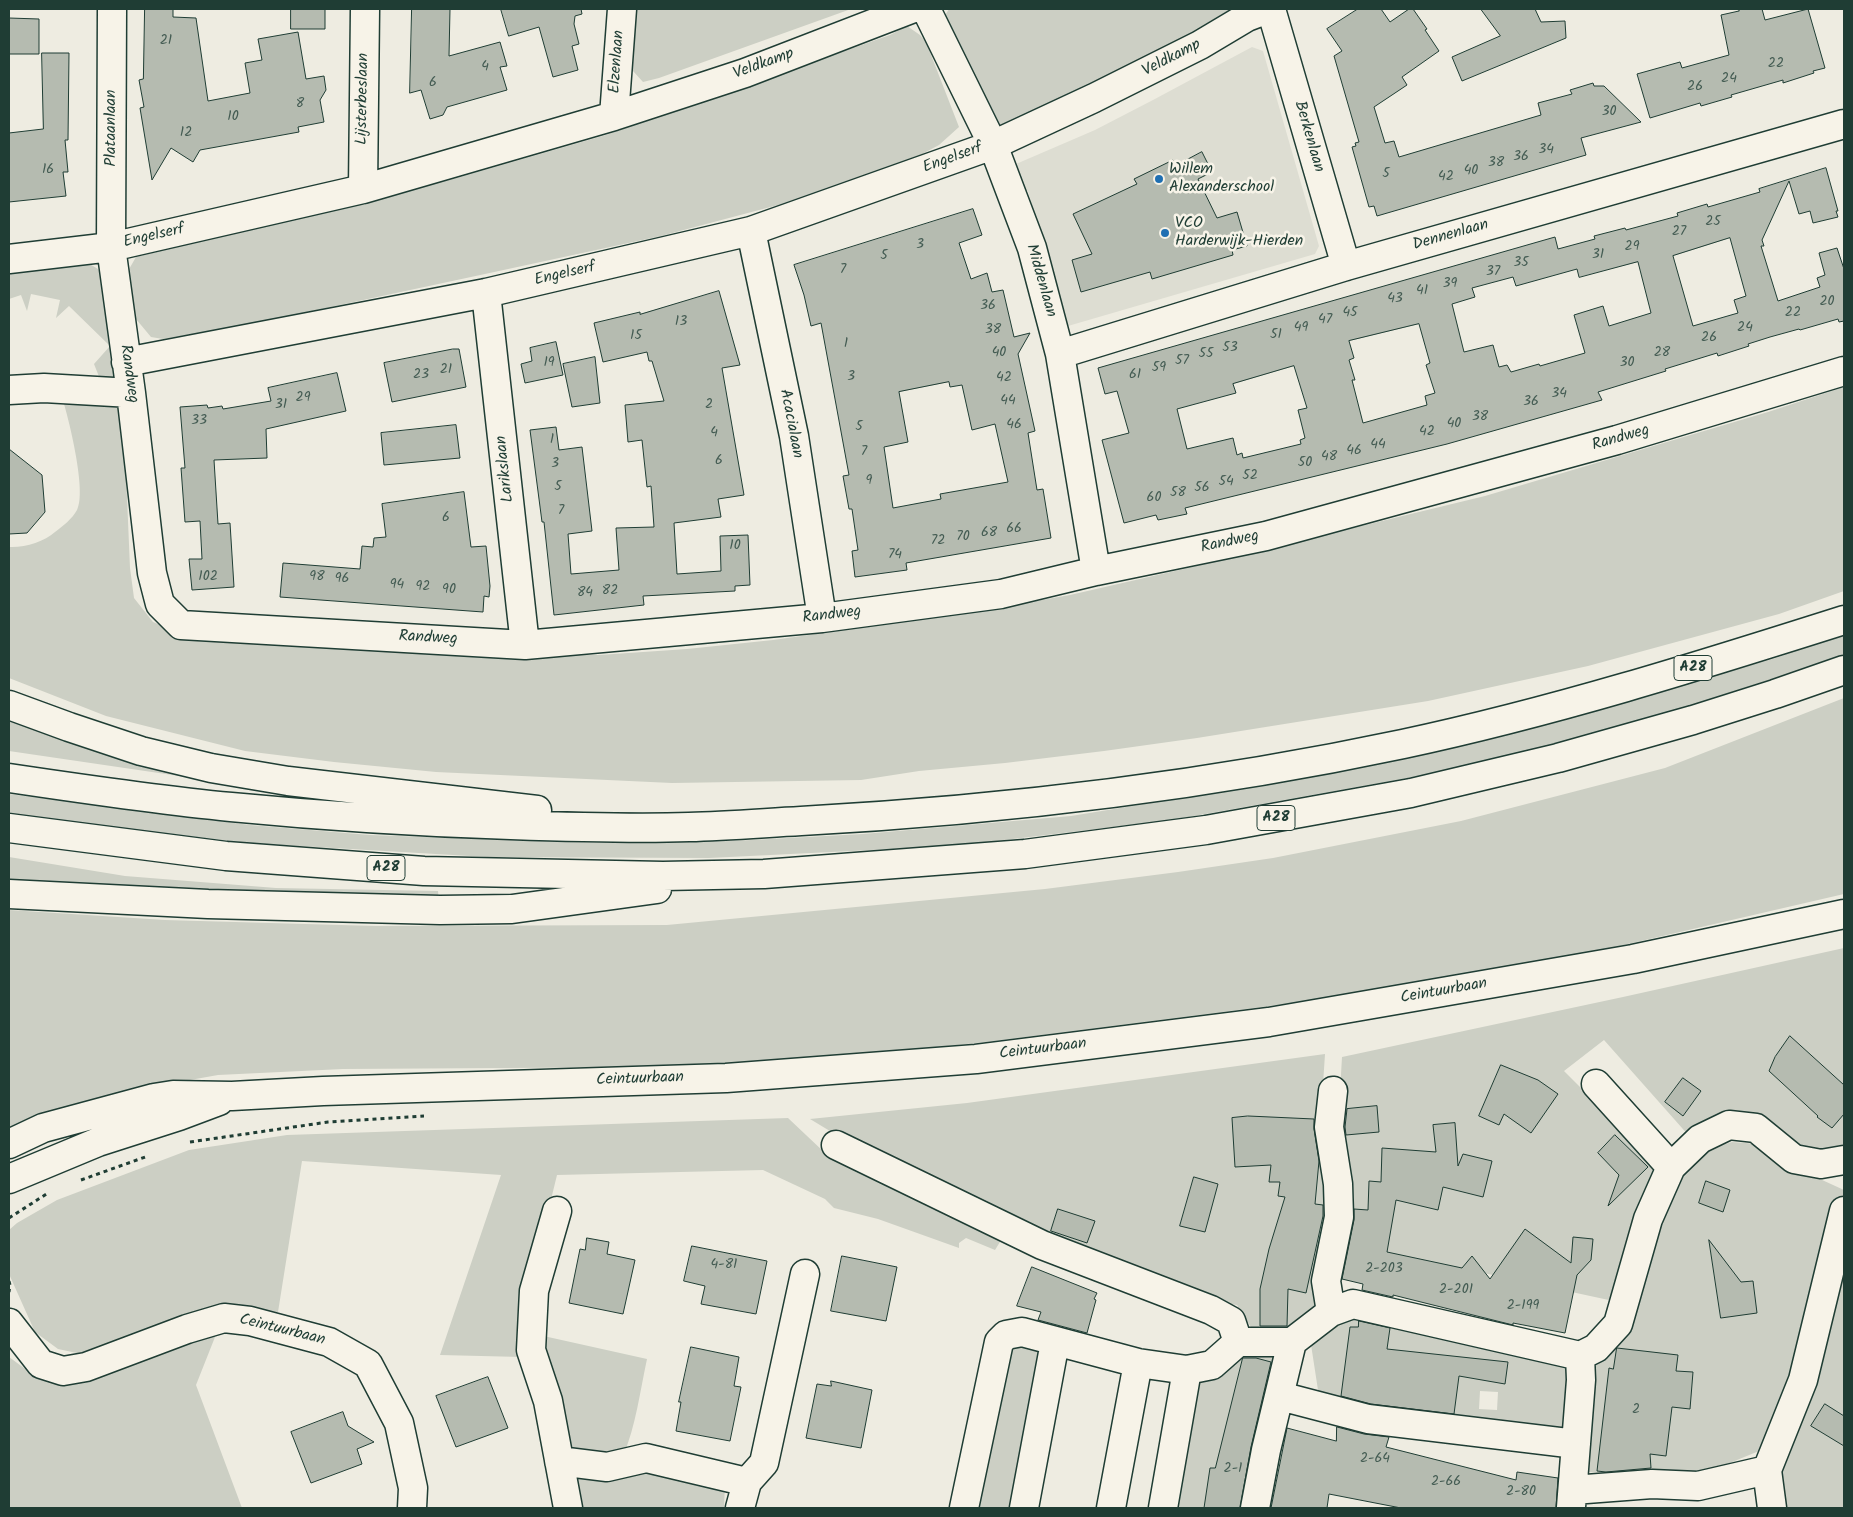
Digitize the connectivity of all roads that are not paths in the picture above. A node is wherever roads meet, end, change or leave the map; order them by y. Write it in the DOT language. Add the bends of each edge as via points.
graph roads {
  1 [pos="112,9"];
  2 [pos="365,9"];
  3 [pos="622,9"];
  4 [pos="911,9"];
  5 [pos="926,9"];
  6 [pos="1269,9"];
  7 [pos="614,116"];
  8 [pos="1844,124"];
  9 [pos="993,145"];
  10 [pos="363,189"];
  11 [pos="751,231"];
  12 [pos="111,247"];
  13 [pos="9,259"];
  14 [pos="1346,266"];
  15 [pos="486,293"];
  16 [pos="1060,354"];
  17 [pos="126,362"];
  18 [pos="1844,371"];
  19 [pos="9,390"];
  20 [pos="131,394"];
  21 [pos="1096,571"];
  22 [pos="822,618"];
  23 [pos="1844,620"];
  24 [pos="525,644"];
  25 [pos="1844,670"];
  26 [pos="9,705"];
  27 [pos="9,778"];
  28 [pos="9,828"];
  29 [pos="688,828"];
  30 [pos="764,874"];
  31 [pos="9,894"];
  32 [pos="1844,914"];
  33 [pos="1596,1084"];
  34 [pos="1333,1091"];
  35 [pos="232,1096"];
  36 [pos="9,1144"];
  37 [pos="836,1145"];
  38 [pos="1844,1160"];
  39 [pos="1671,1168"];
  40 [pos="9,1178"];
  41 [pos="558,1211"];
  42 [pos="1844,1211"];
  43 [pos="806,1274"];
  44 [pos="1331,1312"];
  45 [pos="9,1323"];
  46 [pos="1055,1342"];
  47 [pos="1238,1342"];
  48 [pos="1292,1342"];
  49 [pos="1580,1356"];
  50 [pos="1138,1363"];
  51 [pos="1188,1370"];
  52 [pos="1280,1396"];
  53 [pos="1576,1444"];
  54 [pos="560,1461"];
  55 [pos="1767,1470"];
  56 [pos="747,1482"];
  57 [pos="1572,1499"];
  58 [pos="412,1508"];
  59 [pos="568,1508"];
  60 [pos="740,1508"];
  61 [pos="964,1508"];
  62 [pos="1024,1508"];
  63 [pos="1111,1508"];
  64 [pos="1162,1508"];
  65 [pos="1255,1508"];
  66 [pos="1772,1508"];
  1 -- 12 [label="main road, Plataanlaan"];
  2 -- 10 [label="main road, Lijsterbeslaan"];
  3 -- 7 [label="main road, Elzenlaan"];
  4 -- 7 [label="main road, Veldkamp" via="745,73"];
  5 -- 9 [label="main road, Middenlaan"];
  6 -- 9 [label="main road, Veldkamp" via="1246,17 1200,45"];
  6 -- 14 [label="main road, Berkenlaan"];
  7 -- 10 [label="main road, Engelserf"];
  8 -- 14 [label="main road, Dennenlaan"];
  9 -- 11 [label="main road, Engelserf"];
  9 -- 16 [label="main road, Middenlaan" via="1032,248"];
  10 -- 12 [label="main road, Engelserf"];
  11 -- 15 [label="main road, Engelserf"];
  11 -- 22 [label="main road, Acacialaan" via="794,436"];
  12 -- 13 [label="main road, Engelserf"];
  12 -- 17 [label="main road, Randweg"];
  14 -- 16 [label="main road, Dennenlaan"];
  15 -- 17 [label="main road, Engelserf"];
  15 -- 24 [label="main road, Larikslaan"];
  16 -- 21 [label="main road, Middenlaan"];
  17 -- 20 [label="main road, Randweg"];
  18 -- 21 [label="main road, Randweg" via="1617,440 1266,536"];
  19 -- 20 [label="main road" via="44,388"];
  20 -- 24 [label="main road, Randweg" via="152,574 160,604 181,625"];
  21 -- 22 [label="main road, Randweg" via="1001,594"];
  22 -- 24 [label="main road, Randweg"];
  23 -- 29 [label="main road, A28" via="1678,673 1541,711 1403,744 1196,782 1016,805"];
  25 -- 30 [label="main road, A28" via="1693,720 1558,758 1411,793 1206,830 1025,854"];
  26 -- 29 [label="main road, A28" via="141,750 211,768 288,781"];
  27 -- 29 [label="main road, A28" via="226,807 319,815 422,822"];
  28 -- 30 [label="main road, A28" via="226,856 424,871 663,876"];
  30 -- 31 [label="main road, A28" via="503,909 227,904"];
  32 -- 35 [label="main road, Ceintuurbaan" via="1633,959 1279,1020 976,1059 726,1078 323,1090"];
  33 -- 39 [label="main road"];
  34 -- 44 [label="main road" via="1329,1127 1338,1184 1339,1217 1326,1280"];
  35 -- 36 [label="main road, Ceintuurbaan" via="173,1095 154,1098 43,1128"];
  35 -- 40 [label="main road, Ceintuurbaan" via="98,1142"];
  37 -- 47 [label="main road" via="1042,1245 1211,1310 1231,1321"];
  38 -- 39 [label="main road" via="1821,1164 1794,1159 1756,1128 1729,1125 1700,1139"];
  39 -- 49 [label="main road" via="1648,1219 1618,1324 1596,1348"];
  41 -- 54 [label="main road" via="534,1291 531,1350 548,1402"];
  42 -- 55 [label="main road" via="1803,1380"];
  43 -- 56 [label="main road" via="764,1463"];
  44 -- 48 [label="main road"];
  44 -- 49 [label="main road" via="1353,1304"];
  45 -- 58 [label="main road, Ceintuurbaan" via="40,1364 63,1371 86,1367 224,1318 250,1321 329,1342 368,1364 395,1416 412,1488"];
  46 -- 50 [label="main road"];
  46 -- 61 [label="main road" via="1022,1332 1006,1335 998,1342"];
  46 -- 62 [label="main road"];
  47 -- 48 [label="main road"];
  47 -- 51 [label="main road" via="1212,1365"];
  48 -- 52 [label="main road"];
  49 -- 53 [label="main road"];
  50 -- 51 [label="main road"];
  50 -- 63 [label="main road"];
  51 -- 64 [label="main road"];
  52 -- 53 [label="main road" via="1368,1419"];
  52 -- 65 [label="main road"];
  53 -- 57 [label="main road"];
  54 -- 56 [label="main road" via="607,1467 646,1458"];
  54 -- 59 [label="main road"];
  55 -- 57 [label="main road" via="1698,1486 1652,1484"];
  55 -- 66 [label="main road"];
  56 -- 60 [label="main road"];
}
